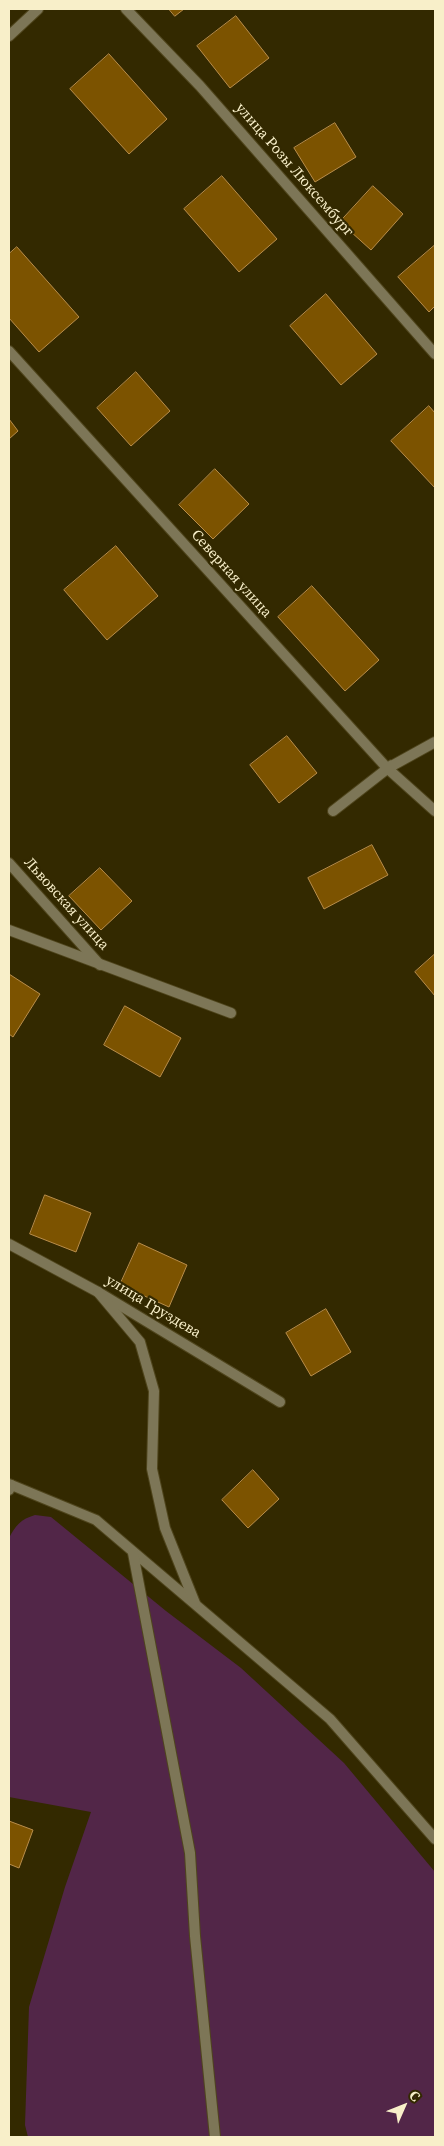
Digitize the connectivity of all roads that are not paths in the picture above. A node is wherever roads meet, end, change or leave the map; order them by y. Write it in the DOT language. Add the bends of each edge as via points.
graph roads {
  1 [pos="38,9"];
  2 [pos="126,9"];
  3 [pos="9,36"];
  4 [pos="9,351"];
  5 [pos="435,354"];
  6 [pos="435,742"];
  7 [pos="390,766"];
  8 [pos="333,811"];
  9 [pos="435,811"];
  10 [pos="9,862"];
  11 [pos="9,930"];
  12 [pos="100,965"];
  13 [pos="231,1013"];
  14 [pos="9,1244"];
  15 [pos="98,1292"];
  16 [pos="280,1402"];
  17 [pos="10,1486"];
  18 [pos="133,1553"];
  19 [pos="195,1603"];
  20 [pos="435,1839"];
  21 [pos="215,2137"];
  1 -- 3 [label="street"];
  2 -- 5 [label="street, улица Розы Люксембург" via="207,93"];
  4 -- 7 [label="street, Северная улица"];
  6 -- 7 [label="street"];
  7 -- 8 [label="street"];
  7 -- 9 [label="street, Северная улица"];
  10 -- 12 [label="street, Львовская улица"];
  11 -- 12 [label="street"];
  12 -- 13 [label="street"];
  14 -- 15 [label="street, улица Груздева"];
  15 -- 16 [label="street, улица Груздева"];
  15 -- 19 [label="street" via="140,1342 154,1391 152,1469 165,1528"];
  17 -- 18 [label="street" via="96,1520"];
  18 -- 19 [label="street"];
  18 -- 21 [label="street" via="190,1853"];
  19 -- 20 [label="street" via="330,1718"];
}
